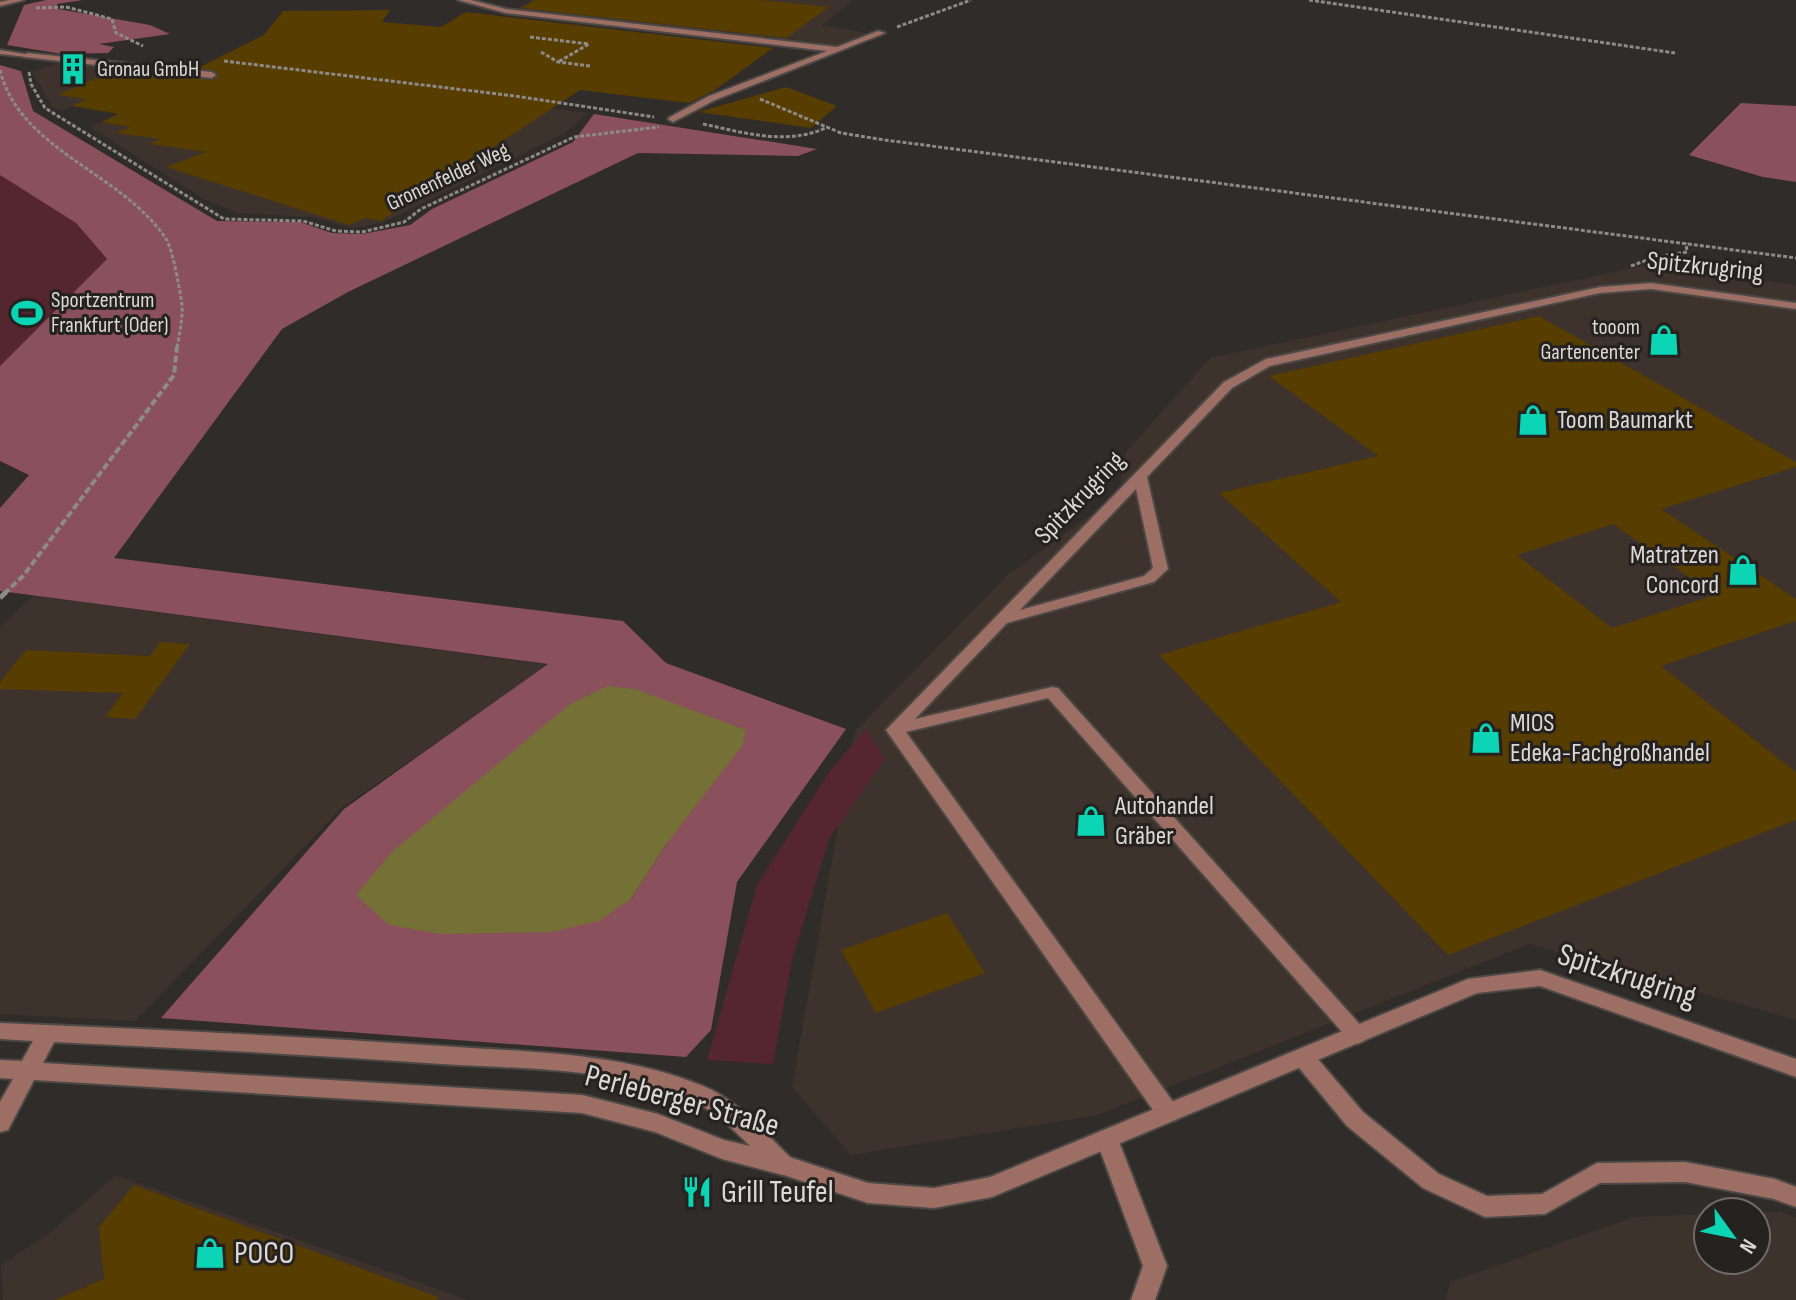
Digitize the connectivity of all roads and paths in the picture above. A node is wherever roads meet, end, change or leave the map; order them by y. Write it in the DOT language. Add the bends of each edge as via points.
graph roads {
  1 [pos="20,0"];
  2 [pos="462,0"];
  3 [pos="971,0"];
  4 [pos="1309,0"];
  5 [pos="0,4"];
  6 [pos="35,8"];
  7 [pos="881,33"];
  8 [pos="530,37"];
  9 [pos="147,47"];
  10 [pos="839,50"];
  11 [pos="0,52"];
  12 [pos="541,52"];
  13 [pos="1675,53"];
  14 [pos="27,55"];
  15 [pos="211,59"];
  16 [pos="558,62"];
  17 [pos="590,66"];
  18 [pos="0,70"];
  19 [pos="212,75"];
  20 [pos="734,89"];
  21 [pos="673,119"];
  22 [pos="828,127"];
  23 [pos="1796,258"];
  24 [pos="1796,306"];
  25 [pos="1140,476"];
  26 [pos="0,598"];
  27 [pos="1002,619"];
  28 [pos="895,730"];
  29 [pos="0,1031"];
  30 [pos="48,1034"];
  31 [pos="1357,1035"];
  32 [pos="1303,1057"];
  33 [pos="1796,1068"];
  34 [pos="0,1069"];
  35 [pos="27,1070"];
  36 [pos="1168,1113"];
  37 [pos="0,1123"];
  38 [pos="1107,1139"];
  39 [pos="783,1165"];
  40 [pos="1796,1197"];
  41 [pos="1143,1300"];
  1 -- 5 [label="street"];
  2 -- 10 [label="street" via="506,11"];
  3 -- 7 [label="path"];
  4 -- 13 [label="path"];
  6 -- 9 [label="path" via="66,7 112,19 116,33"];
  7 -- 10 [label="street"];
  8 -- 16 [label="path" via="589,44"];
  10 -- 20 [label="street"];
  11 -- 14 [label="street"];
  12 -- 16 [label="path"];
  14 -- 19 [label="street"];
  14 -- 21 [label="path, Gronenfelder Weg" via="31,84 45,108 224,219 303,221 336,231 362,232 404,222 421,209 574,137 642,131"];
  15 -- 21 [label="path"];
  16 -- 17 [label="path"];
  18 -- 26 [label="path" via="26,120 141,211 168,241 182,307 174,375 23,576"];
  20 -- 21 [label="street"];
  20 -- 22 [label="path"];
  21 -- 22 [label="path" via="779,138 803,139"];
  22 -- 23 [label="path" via="885,140"];
  24 -- 25 [label="street, Spitzkrugring" via="1651,286 1600,290 1266,363 1228,385"];
  25 -- 27 [label="street, Spitzkrugring"];
  25 -- 27 [label="street" via="1161,569 1149,579"];
  27 -- 28 [label="street, Spitzkrugring"];
  28 -- 31 [label="street" via="1052,692"];
  28 -- 36 [label="street"];
  29 -- 30 [label="street, Perleberger Straße"];
  30 -- 35 [label="street"];
  30 -- 39 [label="street, Perleberger Straße" via="362,1049 616,1070 694,1092 722,1107"];
  31 -- 32 [label="street, Spitzkrugring"];
  31 -- 33 [label="street, Spitzkrugring" via="1475,985 1540,978"];
  32 -- 36 [label="street, Spitzkrugring"];
  32 -- 40 [label="street" via="1355,1119 1431,1181 1485,1207 1545,1204 1597,1173 1685,1172"];
  34 -- 35 [label="street, Perleberger Straße"];
  35 -- 37 [label="street"];
  35 -- 39 [label="street, Perleberger Straße" via="582,1104"];
  36 -- 38 [label="street, Spitzkrugring"];
  38 -- 39 [label="street, Spitzkrugring" via="992,1187 934,1198 868,1193"];
  38 -- 41 [label="street" via="1155,1266"];
}
